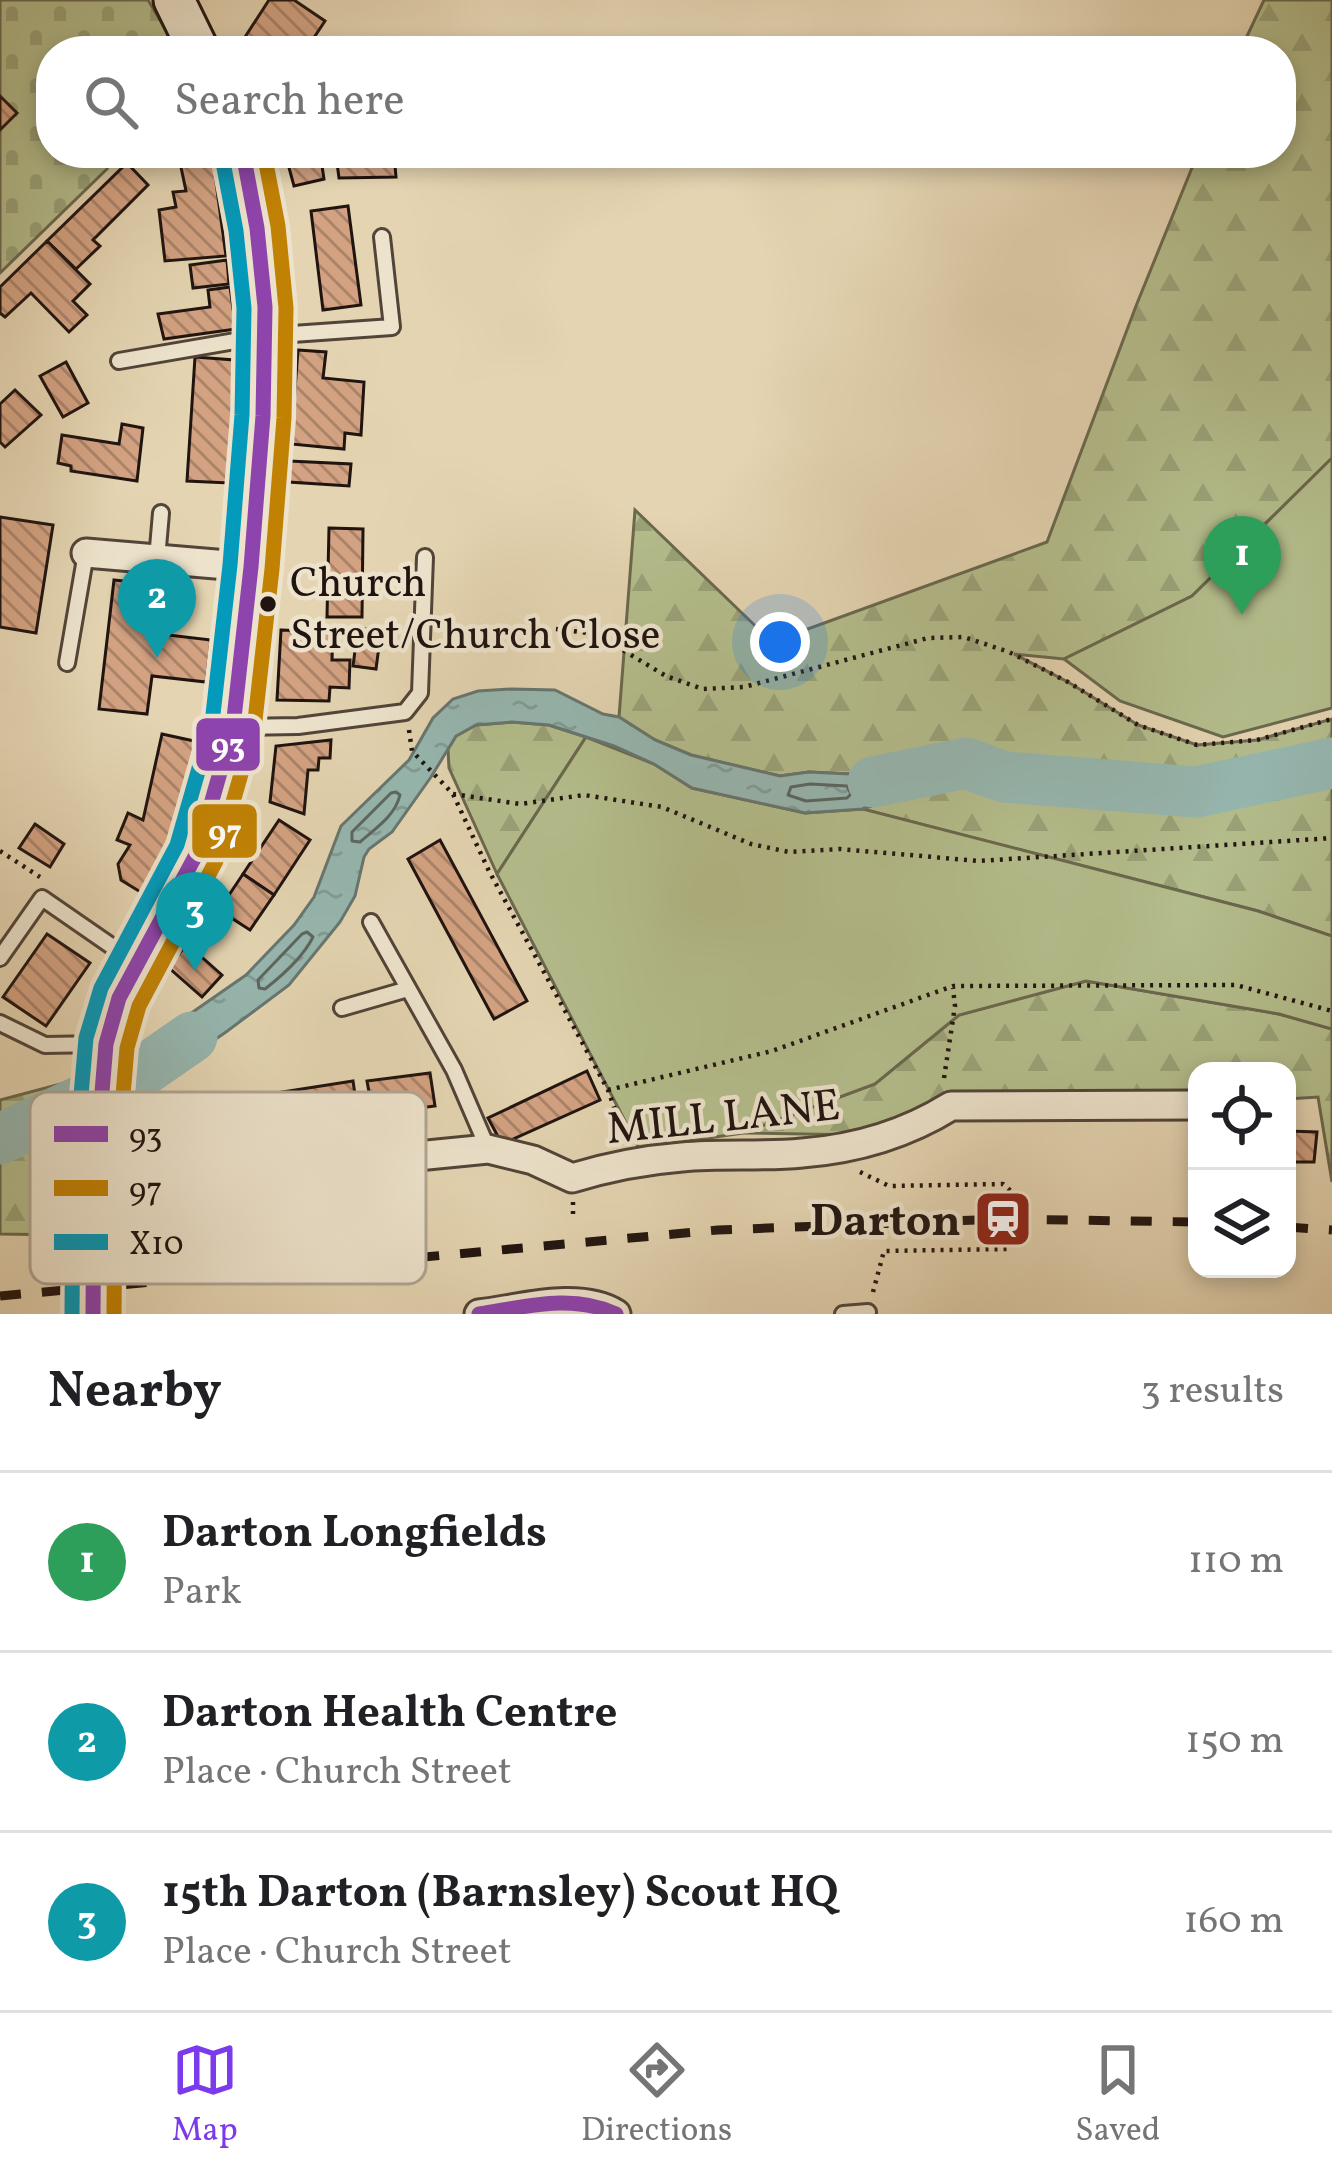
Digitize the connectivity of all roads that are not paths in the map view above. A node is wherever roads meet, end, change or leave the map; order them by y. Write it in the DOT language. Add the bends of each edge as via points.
graph roads {
  1 [pos="174,0"];
  2 [pos="192,36"];
  3 [pos="246,168"];
  4 [pos="382,237"];
  5 [pos="264,337"];
  6 [pos="118,361"];
  7 [pos="161,513"];
  8 [pos="86,553"];
  9 [pos="425,556"];
  10 [pos="157,559"];
  11 [pos="251,567"];
  12 [pos="68,663"];
  13 [pos="233,727"];
  14 [pos="371,922"];
  15 [pos="0,958"];
  16 [pos="137,964"];
  17 [pos="408,989"];
  18 [pos="342,1008"];
  19 [pos="0,1023"];
  20 [pos="106,1052"];
  21 [pos="102,1092"];
  22 [pos="1187,1112"];
  23 [pos="488,1149"];
  24 [pos="426,1155"];
  25 [pos="93,1284"];
  26 [pos="868,1312"];
  27 [pos="93,1314"];
  28 [pos="479,1314"];
  29 [pos="616,1314"];
  30 [pos="842,1314"];
  1 -- 2 [label="main road"];
  3 -- 5 [label="main road"];
  4 -- 5 [label="lane" via="392,327"];
  5 -- 6 [label="lane"];
  5 -- 11 [label="main road"];
  7 -- 10 [label="lane"];
  8 -- 10 [label="street"];
  8 -- 12 [label="lane"];
  9 -- 13 [label="lane" via="420,693 405,712"];
  10 -- 11 [label="street"];
  11 -- 13 [label="main road"];
  13 -- 16 [label="main road" via="197,853"];
  14 -- 17 [label="lane"];
  15 -- 16 [label="lane" via="42,898"];
  16 -- 20 [label="main road"];
  17 -- 18 [label="lane"];
  17 -- 23 [label="lane"];
  19 -- 20 [label="lane" via="45,1045"];
  20 -- 21 [label="main road"];
  22 -- 23 [label="street, MILL LANE" via="951,1106 887,1137 835,1148 682,1156 572,1178"];
  23 -- 24 [label="street, MILL LANE"];
  25 -- 27 [label="main road"];
  26 -- 30 [label="lane"];
  28 -- 29 [label="street" via="574,1302"];
}
